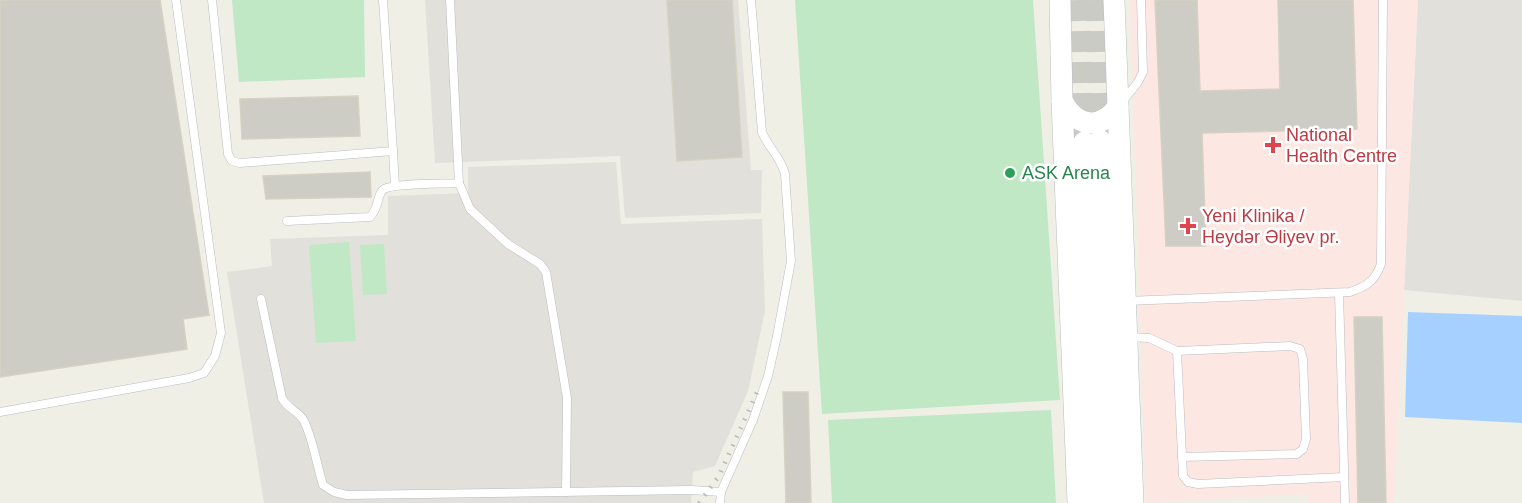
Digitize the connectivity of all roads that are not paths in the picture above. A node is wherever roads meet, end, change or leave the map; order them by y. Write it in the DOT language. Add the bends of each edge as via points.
graph roads {
  1 [pos="176,0"];
  2 [pos="212,0"];
  3 [pos="383,0"];
  4 [pos="450,0"];
  5 [pos="751,0"];
  6 [pos="1060,0"];
  7 [pos="1114,0"];
  8 [pos="1141,0"];
  9 [pos="1383,0"];
  10 [pos="1062,101"];
  11 [pos="1118,107"];
  12 [pos="393,151"];
  13 [pos="459,183"];
  14 [pos="395,186"];
  15 [pos="287,221"];
  16 [pos="1339,292"];
  17 [pos="261,299"];
  18 [pos="1125,301"];
  19 [pos="1126,337"];
  20 [pos="1177,351"];
  21 [pos="0,412"];
  22 [pos="1182,457"];
  23 [pos="1344,477"];
  24 [pos="566,492"];
  25 [pos="721,492"];
  26 [pos="720,503"];
  27 [pos="1078,503"];
  28 [pos="1097,503"];
  29 [pos="1114,503"];
  30 [pos="1133,503"];
  31 [pos="1345,503"];
  1 -- 21 [label="lane" via="221,333 215,356 204,374 189,378"];
  2 -- 12 [label="lane" via="228,154 232,160 240,163"];
  3 -- 12 [label="lane"];
  4 -- 13 [label="lane"];
  5 -- 25 [label="lane" via="762,132 785,174 791,261 768,376"];
  6 -- 10 [label="main road"];
  7 -- 11 [label="main road"];
  8 -- 11 [label="lane" via="1143,72"];
  9 -- 16 [label="lane" via="1381,264 1377,276 1366,287"];
  10 -- 11 [label="main road" via="1068,112 1084,122 1105,120"];
  10 -- 27 [label="main road"];
  11 -- 18 [label="main road"];
  12 -- 14 [label="lane"];
  13 -- 14 [label="lane"];
  13 -- 24 [label="lane" via="470,209 546,272 567,398"];
  14 -- 15 [label="lane" via="381,192 376,212 370,217"];
  16 -- 18 [label="lane"];
  16 -- 23 [label="lane"];
  17 -- 24 [label="lane" via="282,398 304,421 323,485 334,492"];
  18 -- 19 [label="main road"];
  19 -- 20 [label="lane" via="1149,339"];
  19 -- 30 [label="main road"];
  20 -- 22 [label="lane"];
  20 -- 22 [label="lane" via="1290,345 1299,349 1304,359 1306,439 1297,454"];
  22 -- 23 [label="lane" via="1183,476 1198,484"];
  23 -- 31 [label="lane"];
  24 -- 25 [label="lane"];
  25 -- 26 [label="lane"];
  28 -- 29 [label="main road" via="1092,141"];
}
